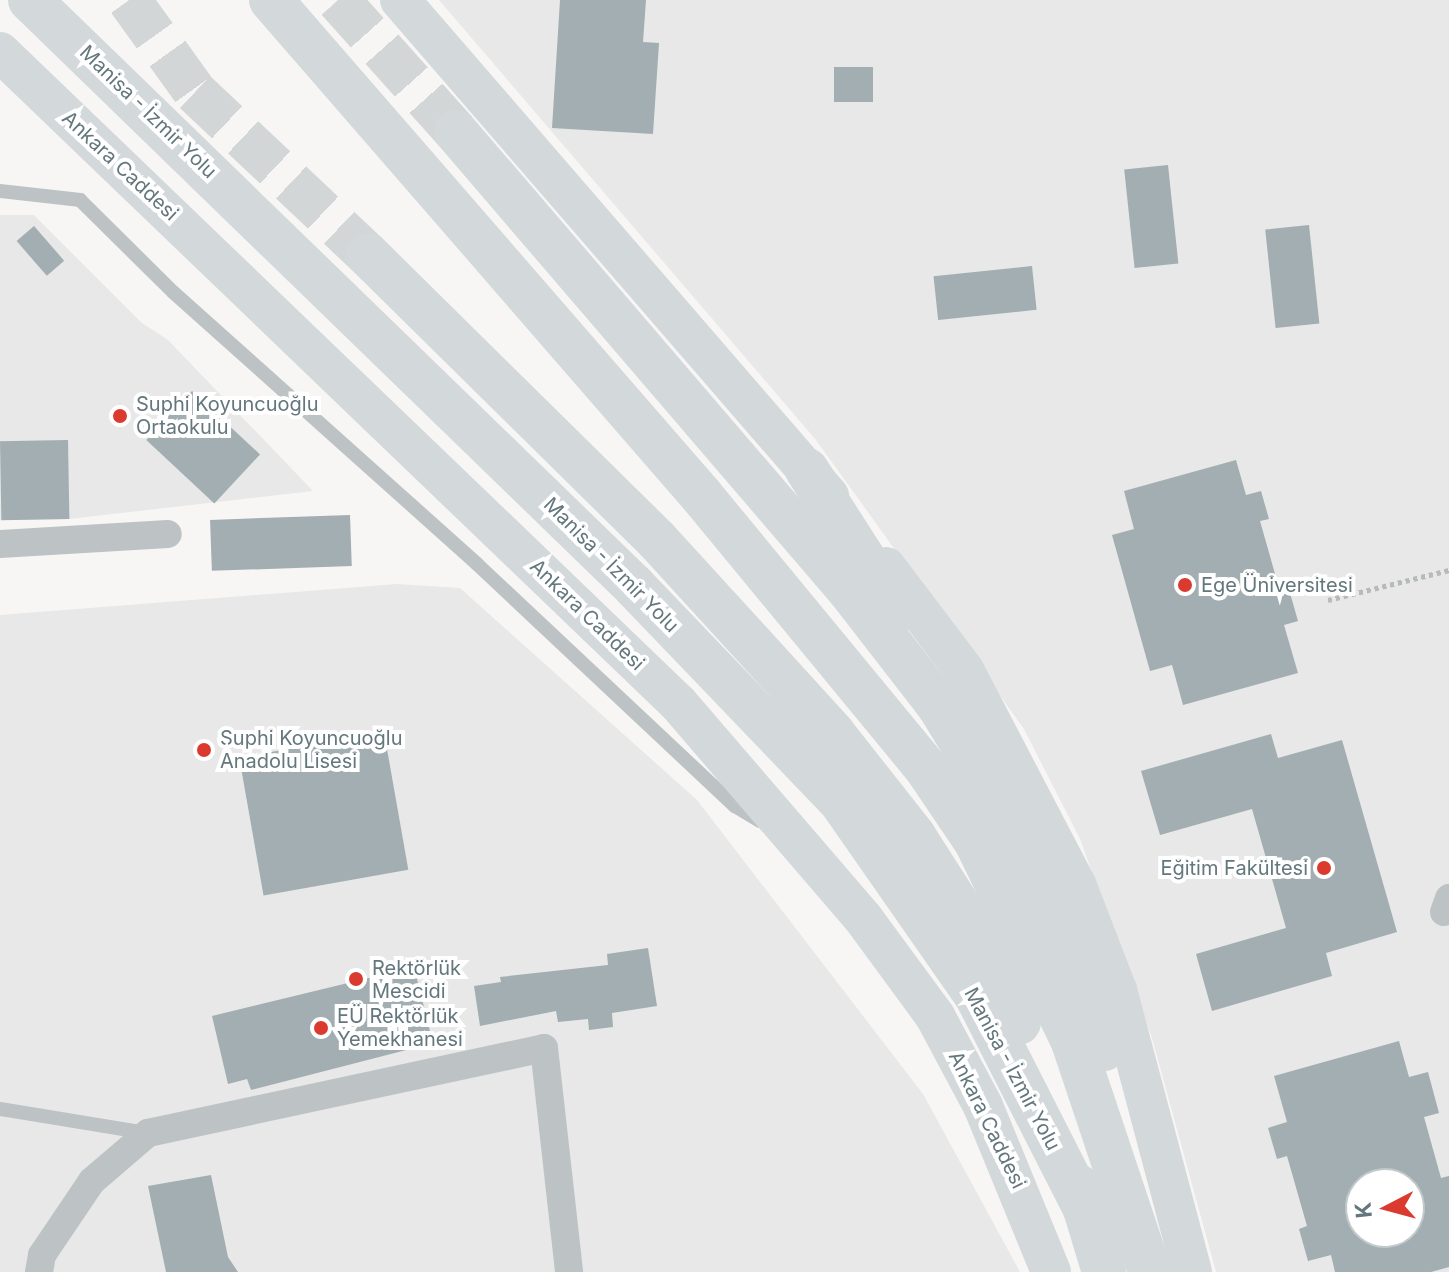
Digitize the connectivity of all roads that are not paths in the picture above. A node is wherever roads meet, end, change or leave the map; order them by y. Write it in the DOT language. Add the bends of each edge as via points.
graph roads {
  1 [pos="30,0"];
  2 [pos="271,0"];
  3 [pos="400,0"];
  4 [pos="0,52"];
  5 [pos="456,132"];
  6 [pos="0,191"];
  7 [pos="368,255"];
  8 [pos="807,470"];
  9 [pos="168,534"];
  10 [pos="0,544"];
  11 [pos="1015,831"];
  12 [pos="798,843"];
  13 [pos="0,1109"];
  14 [pos="148,1133"];
  15 [pos="1087,1213"];
  16 [pos="39,1272"];
  17 [pos="569,1272"];
  18 [pos="1051,1272"];
  19 [pos="1104,1272"];
  20 [pos="1150,1272"];
  21 [pos="1161,1272"];
  22 [pos="1192,1272"];
  1 -- 15 [label="highway, Manisa - İzmir Yolu" via="634,586 841,802 977,997"];
  2 -- 20 [label="highway" via="701,495 874,702 976,842 1073,1042"];
  3 -- 8 [label="main road"];
  4 -- 12 [label="main road, Ankara Caddesi" via="678,703"];
  5 -- 11 [label="highway" via="849,590 939,706"];
  6 -- 12 [label="lane" via="80,200 173,292 477,564 735,806"];
  7 -- 15 [label="highway" via="657,540 833,733 914,836 985,947 1044,1078"];
  8 -- 11 [label="highway" via="942,682"];
  8 -- 22 [label="main road" via="964,670 1070,871 1117,990"];
  9 -- 10 [label="street"];
  11 -- 21 [label="highway" via="1081,982 1140,1173"];
  12 -- 18 [label="main road, Ankara Caddesi" via="863,918 935,1016 1019,1185"];
  13 -- 14 [label="lane"];
  14 -- 16 [label="street" via="92,1181 42,1255"];
  14 -- 17 [label="street" via="544,1048"];
  15 -- 19 [label="highway"];
}
